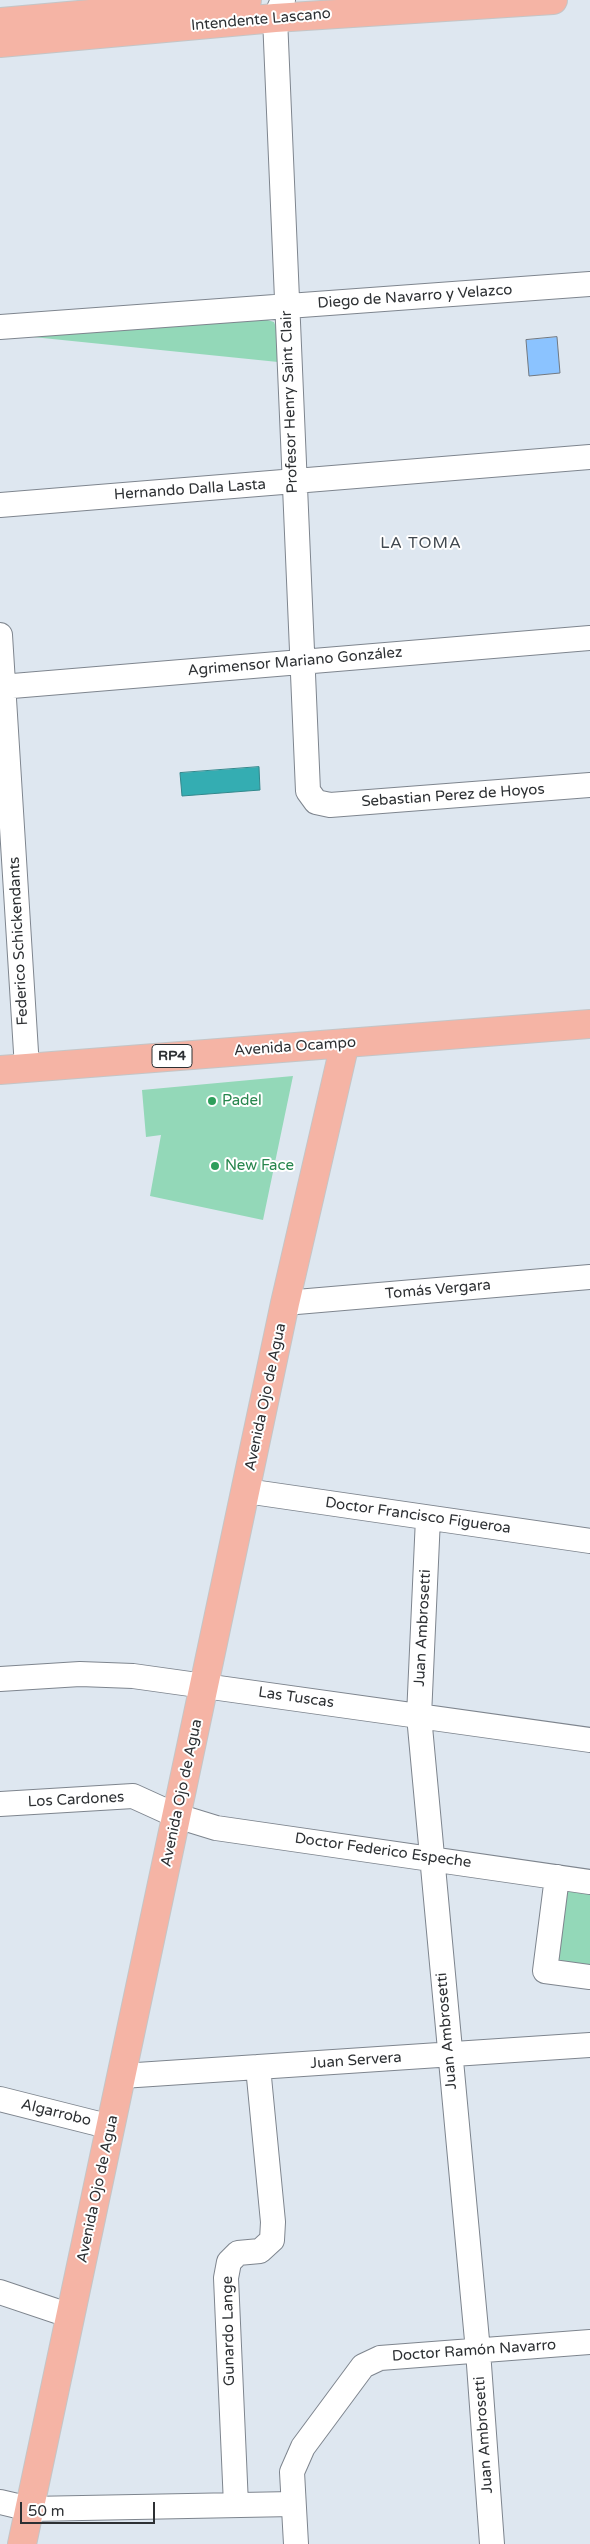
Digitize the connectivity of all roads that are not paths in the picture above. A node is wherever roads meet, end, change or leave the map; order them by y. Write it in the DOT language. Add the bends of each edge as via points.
graph roads {
  1 [pos="247,0"];
  2 [pos="553,0"];
  3 [pos="279,9"];
  4 [pos="123,14"];
  5 [pos="0,22"];
  6 [pos="0,43"];
  7 [pos="590,284"];
  8 [pos="286,307"];
  9 [pos="0,327"];
  10 [pos="590,457"];
  11 [pos="293,482"];
  12 [pos="0,505"];
  13 [pos="0,635"];
  14 [pos="590,638"];
  15 [pos="303,661"];
  16 [pos="2,687"];
  17 [pos="590,785"];
  18 [pos="316,802"];
  19 [pos="7,868"];
  20 [pos="590,1024"];
  21 [pos="345,1043"];
  22 [pos="27,1068"];
  23 [pos="0,1070"];
  24 [pos="590,1277"];
  25 [pos="286,1303"];
  26 [pos="246,1491"];
  27 [pos="428,1518"];
  28 [pos="590,1541"];
  29 [pos="0,1679"];
  30 [pos="204,1684"];
  31 [pos="419,1716"];
  32 [pos="590,1740"];
  33 [pos="0,1804"];
  34 [pos="177,1816"];
  35 [pos="431,1858"];
  36 [pos="557,1877"];
  37 [pos="590,1882"];
  38 [pos="590,1977"];
  39 [pos="590,2045"];
  40 [pos="449,2054"];
  41 [pos="258,2067"];
  42 [pos="122,2076"];
  43 [pos="0,2099"];
  44 [pos="111,2127"];
  45 [pos="0,2292"];
  46 [pos="71,2316"];
  47 [pos="590,2342"];
  48 [pos="478,2351"];
  49 [pos="0,2502"];
  50 [pos="293,2504"];
  51 [pos="236,2505"];
  52 [pos="30,2509"];
  53 [pos="22,2544"];
  54 [pos="296,2544"];
  55 [pos="492,2544"];
  1 -- 4 [label="main road, Intendente Lascano"];
  2 -- 3 [label="main road, Intendente Lascano"];
  3 -- 4 [label="main road, Intendente Lascano"];
  3 -- 8 [label="street, Profesor Henry Saint Clair"];
  4 -- 5 [label="main road, Intendente Lascano"];
  4 -- 6 [label="main road, Intendente Lascano"];
  7 -- 8 [label="street, Diego de Navarro y Velazco"];
  8 -- 9 [label="street, Diego de Navarro y Velazco"];
  8 -- 11 [label="street, Profesor Henry Saint Clair"];
  10 -- 11 [label="street, Hernando Dalla Lasta"];
  11 -- 12 [label="street, Hernando Dalla Lasta"];
  11 -- 15 [label="street, Profesor Henry Saint Clair"];
  13 -- 16 [label="street, Federico Schickendants"];
  14 -- 15 [label="street, Agrimensor Mariano González"];
  15 -- 16 [label="street, Agrimensor Mariano González"];
  15 -- 18 [label="street, Profesor Henry Saint Clair" via="308,791"];
  16 -- 19 [label="street, Federico Schickendants"];
  17 -- 18 [label="street, Sebastian Perez de Hoyos" via="330,806"];
  19 -- 22 [label="street, Federico Schickendants"];
  20 -- 21 [label="main road, Avenida Ocampo / RP4"];
  21 -- 22 [label="main road, Avenida Ocampo / RP4"];
  21 -- 25 [label="main road, Avenida Ojo de Agua"];
  22 -- 23 [label="main road, Avenida Ocampo / RP4"];
  24 -- 25 [label="street, Tomás Vergara"];
  25 -- 26 [label="main road, Avenida Ojo de Agua"];
  26 -- 27 [label="street, Doctor Francisco Figueroa"];
  26 -- 30 [label="main road, Avenida Ojo de Agua"];
  27 -- 28 [label="street, Doctor Francisco Figueroa"];
  27 -- 31 [label="street, Juan Ambrosetti"];
  29 -- 30 [label="street, Las Tuscas" via="80,1674"];
  30 -- 31 [label="street, Las Tuscas"];
  30 -- 34 [label="main road, Avenida Ojo de Agua"];
  31 -- 32 [label="street, Las Tuscas"];
  31 -- 35 [label="street, Juan Ambrosetti"];
  33 -- 34 [label="street, Los Cardones" via="133,1796"];
  34 -- 35 [label="street, Doctor Federico Espeche" via="216,1828"];
  34 -- 42 [label="main road, Avenida Ojo de Agua"];
  35 -- 36 [label="street, Doctor Federico Espeche"];
  35 -- 40 [label="street, Juan Ambrosetti"];
  36 -- 37 [label="street, Doctor Federico Espeche"];
  36 -- 38 [label="street" via="545,1971"];
  39 -- 40 [label="street, Juan Servera"];
  40 -- 41 [label="street, Juan Servera"];
  40 -- 48 [label="street, Juan Ambrosetti"];
  41 -- 42 [label="street, Juan Servera"];
  41 -- 51 [label="street, Gunardo Lange" via="273,2222 272,2240 260,2251 238,2253 230,2262 226,2278"];
  42 -- 44 [label="main road, Avenida Ojo de Agua"];
  43 -- 44 [label="street, Algarrobo"];
  44 -- 46 [label="main road, Avenida Ojo de Agua"];
  45 -- 46 [label="street"];
  46 -- 52 [label="main road, Avenida Ojo de Agua"];
  47 -- 48 [label="street, Doctor Ramón Navarro"];
  48 -- 50 [label="street, Doctor Ramón Navarro" via="380,2358 363,2366 303,2447 292,2472"];
  48 -- 55 [label="street, Juan Ambrosetti"];
  49 -- 52 [label="street"];
  50 -- 51 [label="street"];
  50 -- 54 [label="street"];
  51 -- 52 [label="street"];
  52 -- 53 [label="main road, Avenida Ojo de Agua"];
}
